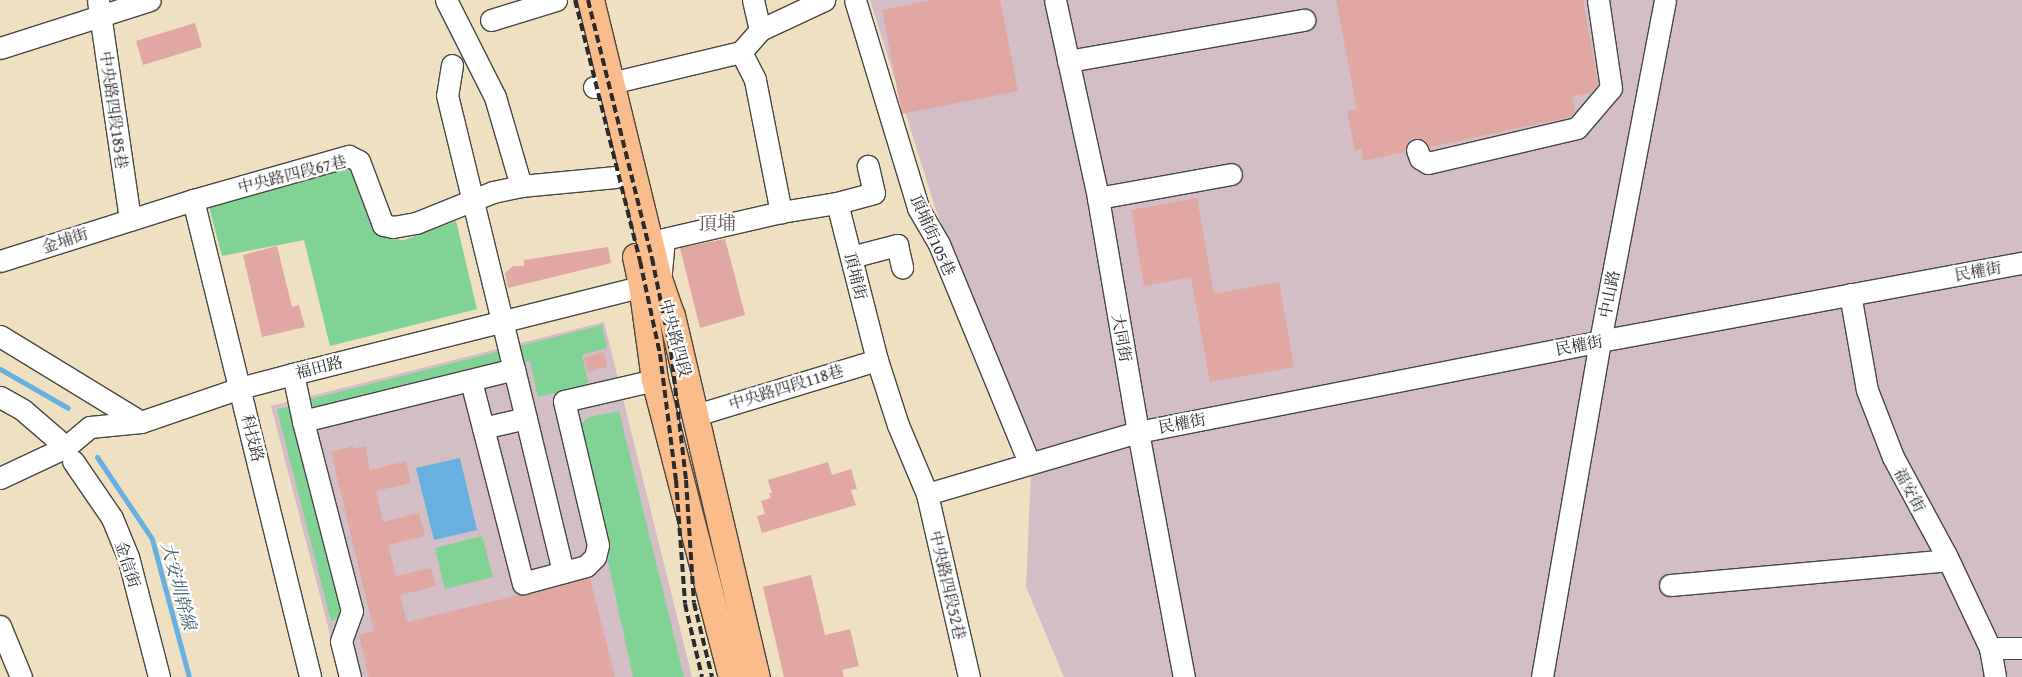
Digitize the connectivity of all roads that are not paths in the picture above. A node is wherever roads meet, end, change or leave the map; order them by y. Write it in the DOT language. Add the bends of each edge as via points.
graph roads {
  1 [pos="150,0"];
  2 [pos="446,0"];
  3 [pos="556,0"];
  4 [pos="572,0"];
  5 [pos="591,0"];
  6 [pos="753,0"];
  7 [pos="824,0"];
  8 [pos="855,0"];
  9 [pos="1055,0"];
  10 [pos="1598,0"];
  11 [pos="1665,0"];
  12 [pos="99,8"];
  13 [pos="490,20"];
  14 [pos="1304,20"];
  15 [pos="760,30"];
  16 [pos="0,48"];
  17 [pos="740,52"];
  18 [pos="1068,61"];
  19 [pos="452,65"];
  20 [pos="603,86"];
  21 [pos="1417,150"];
  22 [pos="868,166"];
  23 [pos="1230,174"];
  24 [pos="616,176"];
  25 [pos="521,186"];
  26 [pos="1098,198"];
  27 [pos="193,200"];
  28 [pos="473,200"];
  29 [pos="838,203"];
  30 [pos="781,212"];
  31 [pos="130,220"];
  32 [pos="851,257"];
  33 [pos="0,261"];
  34 [pos="2022,263"];
  35 [pos="902,267"];
  36 [pos="651,284"];
  37 [pos="1850,294"];
  38 [pos="501,321"];
  39 [pos="0,336"];
  40 [pos="1600,341"];
  41 [pos="877,360"];
  42 [pos="514,369"];
  43 [pos="294,374"];
  44 [pos="655,380"];
  45 [pos="471,381"];
  46 [pos="240,388"];
  47 [pos="0,397"];
  48 [pos="696,415"];
  49 [pos="526,418"];
  50 [pos="141,422"];
  51 [pos="303,422"];
  52 [pos="484,428"];
  53 [pos="1138,432"];
  54 [pos="70,454"];
  55 [pos="1029,462"];
  56 [pos="0,478"];
  57 [pos="927,494"];
  58 [pos="1948,560"];
  59 [pos="563,572"];
  60 [pos="1670,584"];
  61 [pos="0,626"];
  62 [pos="1990,648"];
  63 [pos="2022,648"];
  64 [pos="21,677"];
  65 [pos="159,677"];
  66 [pos="310,677"];
  67 [pos="350,677"];
  68 [pos="732,677"];
  69 [pos="757,677"];
  70 [pos="970,677"];
  71 [pos="1184,677"];
  72 [pos="1542,677"];
  73 [pos="1995,677"];
  1 -- 12 [label="street"];
  2 -- 25 [label="street" via="495,97"];
  3 -- 13 [label="street"];
  4 -- 20 [label="main road, 中央路四段"];
  5 -- 20 [label="main road, 中央路四段"];
  6 -- 15 [label="street"];
  7 -- 15 [label="street"];
  8 -- 55 [label="street, 頂埔街105巷" via="918,208 939,244"];
  9 -- 18 [label="street, 大同街"];
  10 -- 21 [label="street" via="1611,88 1577,128 1428,163 1420,158"];
  11 -- 40 [label="street, 中山路"];
  12 -- 16 [label="street"];
  12 -- 31 [label="street, 中央路四段185巷"];
  14 -- 18 [label="street"];
  15 -- 17 [label="street"];
  17 -- 20 [label="street"];
  17 -- 30 [label="street" via="755,80"];
  18 -- 26 [label="street, 大同街"];
  19 -- 28 [label="street" via="447,95"];
  20 -- 24 [label="main road, 中央路四段"];
  20 -- 36 [label="main road, 中央路四段"];
  22 -- 29 [label="street" via="874,193"];
  23 -- 26 [label="street"];
  24 -- 25 [label="street, 中央路四段67巷"];
  24 -- 36 [label="main road, 中央路四段"];
  25 -- 28 [label="street, 中央路四段67巷"];
  26 -- 53 [label="street, 大同街"];
  27 -- 28 [label="street, 中央路四段67巷" via="349,156 359,161 383,225 393,227 416,223"];
  27 -- 31 [label="street, 中央路四段67巷"];
  27 -- 46 [label="street, 科技路"];
  28 -- 38 [label="street"];
  29 -- 30 [label="street"];
  29 -- 32 [label="street, 頂埔街"];
  30 -- 36 [label="street" via="664,239"];
  31 -- 33 [label="street, 金埔街"];
  32 -- 35 [label="street" via="897,246"];
  32 -- 41 [label="street, 頂埔街"];
  34 -- 37 [label="street, 民權街"];
  36 -- 38 [label="street, 福田路"];
  36 -- 44 [label="main road, 中央路四段"];
  36 -- 48 [label="main road, 中央路四段" via="672,316"];
  37 -- 40 [label="street, 民權街"];
  37 -- 58 [label="street, 福安街" via="1867,390 1893,457"];
  38 -- 42 [label="street"];
  38 -- 43 [label="street, 福田路"];
  39 -- 50 [label="street"];
  40 -- 53 [label="street, 民權街"];
  40 -- 72 [label="street, 中山路"];
  41 -- 48 [label="street, 中央路四段118巷"];
  41 -- 57 [label="street, 頂埔街" via="898,426"];
  42 -- 45 [label="street"];
  42 -- 49 [label="street"];
  43 -- 46 [label="street, 福田路"];
  43 -- 51 [label="street"];
  44 -- 59 [label="street" via="564,401 598,545 595,557 586,566"];
  44 -- 68 [label="main road, 中央路四段"];
  45 -- 51 [label="street"];
  45 -- 52 [label="street"];
  46 -- 50 [label="street, 福田路"];
  46 -- 66 [label="street, 科技路"];
  47 -- 54 [label="street, 金信街" via="23,410"];
  48 -- 69 [label="main road, 中央路四段"];
  49 -- 52 [label="street"];
  49 -- 59 [label="street"];
  50 -- 54 [label="street" via="90,427"];
  51 -- 67 [label="street" via="352,611 341,641"];
  52 -- 59 [label="street" via="523,583"];
  53 -- 55 [label="street"];
  53 -- 71 [label="street, 大同街"];
  54 -- 56 [label="street"];
  54 -- 65 [label="street, 金信街" via="112,518 128,557"];
  55 -- 57 [label="street"];
  57 -- 70 [label="street, 中央路四段52巷"];
  58 -- 60 [label="street"];
  58 -- 62 [label="street, 福安街"];
  61 -- 64 [label="street"];
  62 -- 63 [label="street"];
  62 -- 73 [label="street, 福安街"];
}
